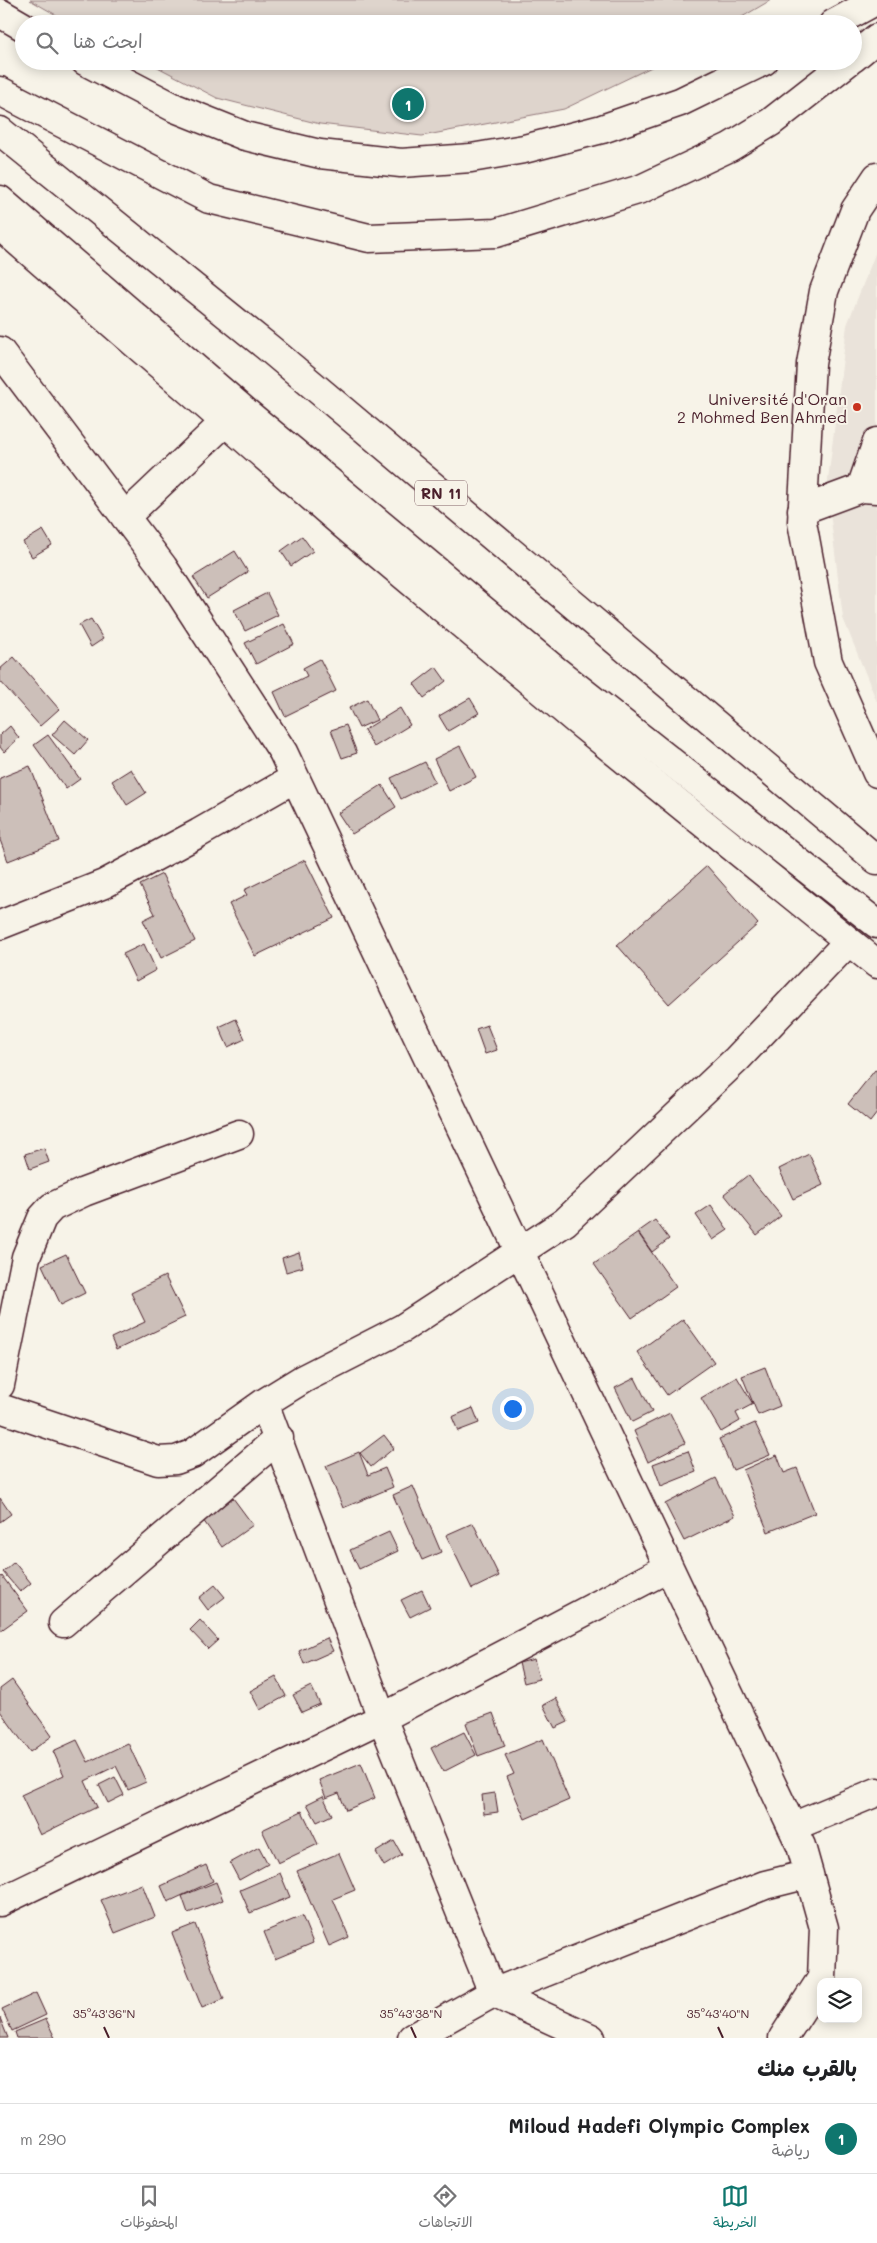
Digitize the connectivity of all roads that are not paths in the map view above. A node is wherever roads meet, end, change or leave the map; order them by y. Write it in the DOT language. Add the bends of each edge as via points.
graph roads {
  1 [pos="877,0"];
  2 [pos="0,13"];
  3 [pos="850,15"];
  4 [pos="15,21"];
  5 [pos="877,38"];
  6 [pos="862,50"];
  7 [pos="102,70"];
  8 [pos="746,70"];
  9 [pos="837,70"];
  10 [pos="0,91"];
  11 [pos="0,131"];
  12 [pos="877,177"];
  13 [pos="0,200"];
  14 [pos="0,226"];
  15 [pos="4,364"];
  16 [pos="225,422"];
  17 [pos="877,442"];
  18 [pos="869,489"];
  19 [pos="802,510"];
  20 [pos="125,517"];
  21 [pos="877,773"];
  22 [pos="295,778"];
  23 [pos="877,860"];
  24 [pos="877,924"];
  25 [pos="0,925"];
  26 [pos="848,942"];
  27 [pos="877,964"];
  28 [pos="239,1134"];
  29 [pos="520,1252"];
  30 [pos="0,1385"];
  31 [pos="264,1403"];
  32 [pos="0,1408"];
  33 [pos="279,1438"];
  34 [pos="668,1568"];
  35 [pos="63,1623"];
  36 [pos="382,1718"];
  37 [pos="877,1792"];
  38 [pos="792,1827"];
  39 [pos="809,1874"];
  40 [pos="0,1902"];
  41 [pos="493,1993"];
  42 [pos="412,2038"];
  43 [pos="591,2038"];
  44 [pos="784,2038"];
  1 -- 3 [label="main road"];
  2 -- 4 [label="main road"];
  5 -- 6 [label="main road"];
  7 -- 8 [label="main road" via="175,108 244,136 320,154 401,162 471,158 524,149 602,129 680,102"];
  9 -- 10 [label="main road" via="771,122 730,147 641,189 496,233 369,238 209,199"];
  11 -- 23 [label="main road, RN 11" via="271,350"];
  12 -- 19 [label="main road" via="854,210 824,292 810,364"];
  13 -- 24 [label="main road" via="555,670"];
  14 -- 16 [label="main road"];
  15 -- 20 [label="main road"];
  16 -- 20 [label="main road"];
  16 -- 26 [label="main road" via="576,720"];
  17 -- 18 [label="main road"];
  18 -- 19 [label="main road"];
  19 -- 21 [label="main road" via="828,662"];
  20 -- 22 [label="main road" via="168,575 283,752"];
  22 -- 25 [label="main road" via="104,884"];
  22 -- 29 [label="main road"];
  26 -- 27 [label="main road"];
  26 -- 29 [label="main road" via="737,1059 565,1222"];
  28 -- 30 [label="main road" via="84,1192 52,1208 42,1218 26,1257"];
  29 -- 31 [label="main road" via="403,1328"];
  29 -- 34 [label="main road"];
  31 -- 32 [label="main road" via="192,1454 167,1461 158,1461"];
  31 -- 33 [label="main road"];
  33 -- 35 [label="main road"];
  33 -- 36 [label="main road"];
  34 -- 36 [label="main road"];
  34 -- 38 [label="main road"];
  36 -- 40 [label="main road"];
  36 -- 41 [label="main road"];
  37 -- 38 [label="main road"];
  38 -- 39 [label="main road"];
  39 -- 41 [label="main road" via="765,1885"];
  39 -- 44 [label="main road" via="824,1928 822,1978"];
  41 -- 42 [label="main road"];
  41 -- 43 [label="main road"];
}
